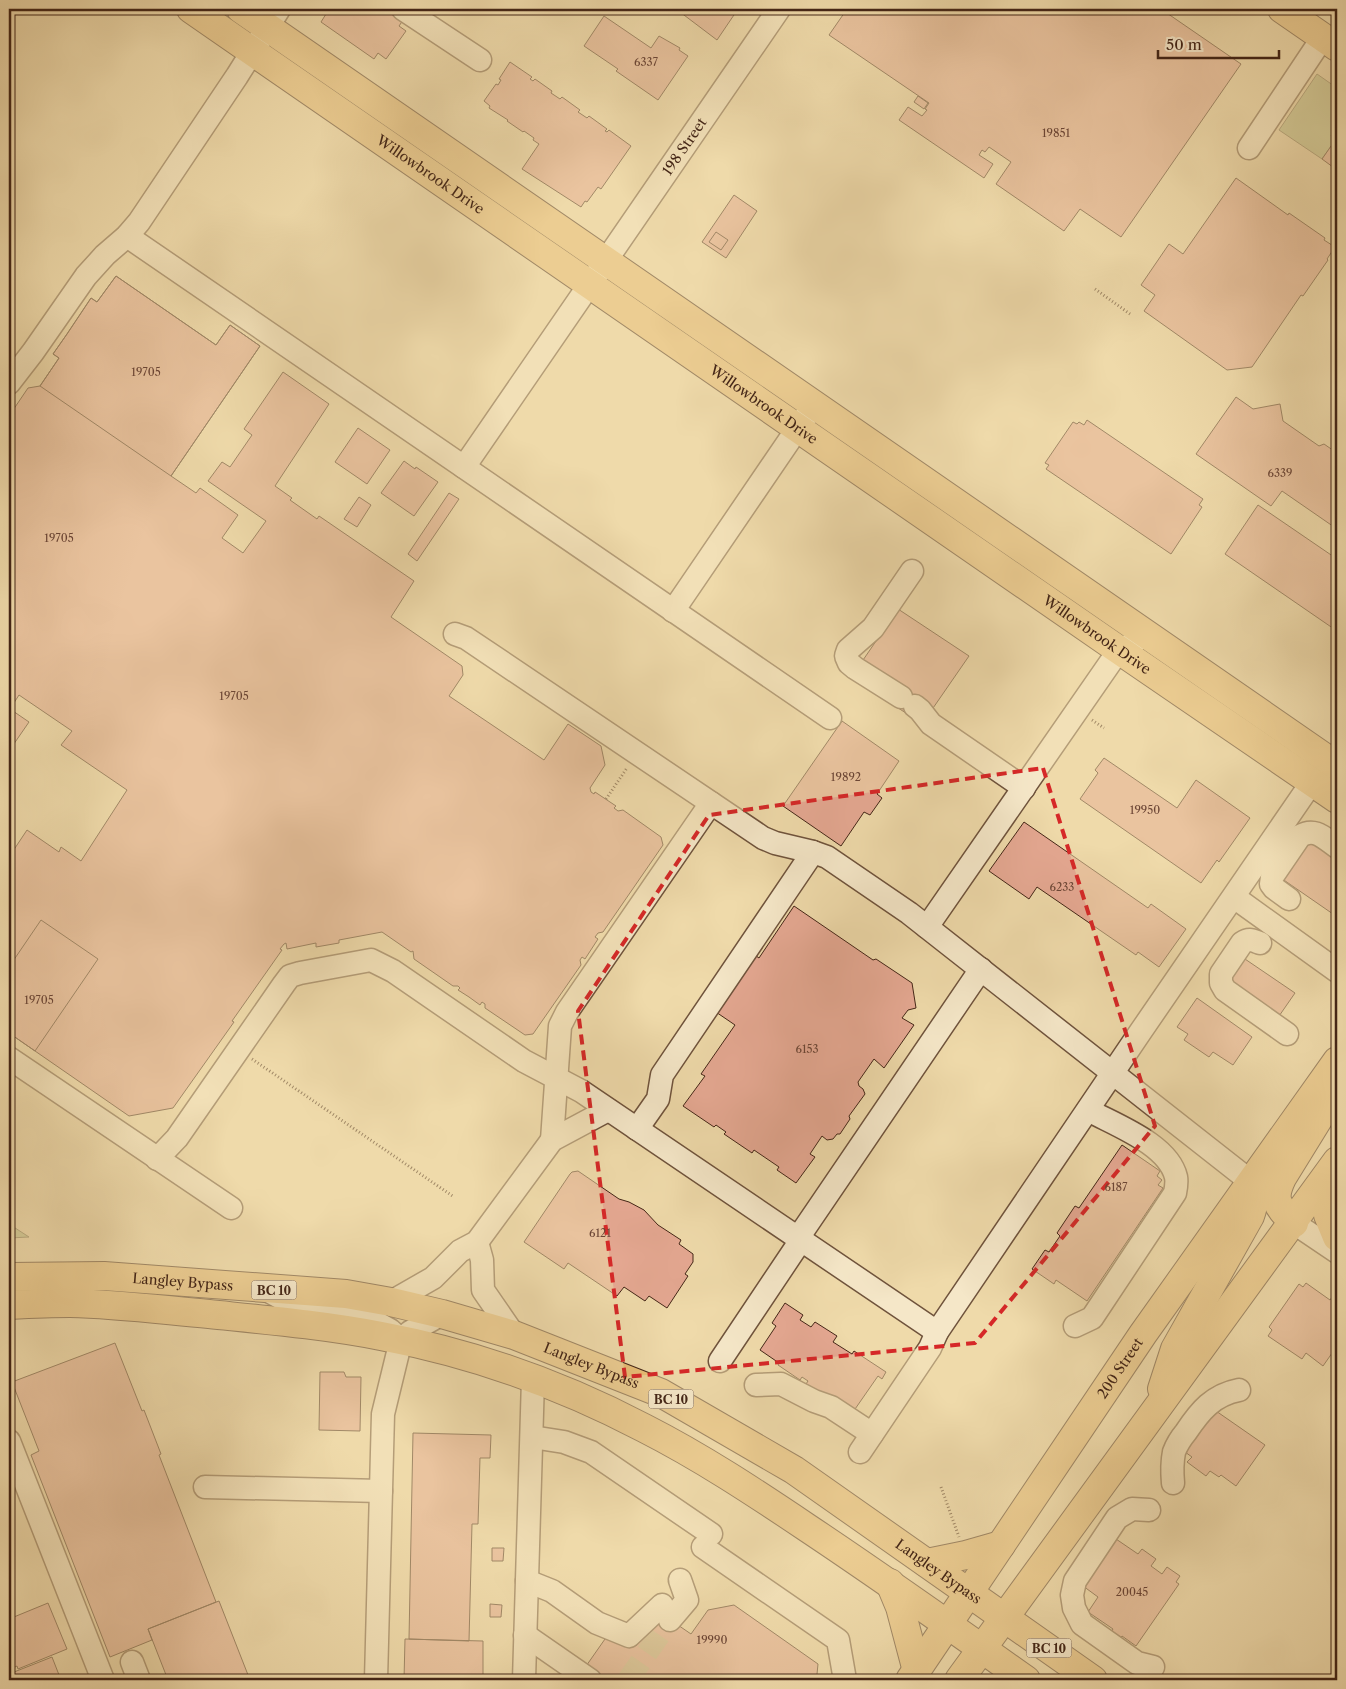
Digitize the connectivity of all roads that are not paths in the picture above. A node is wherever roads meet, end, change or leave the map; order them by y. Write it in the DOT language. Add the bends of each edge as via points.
graph roads {
  1 [pos="191,9"];
  2 [pos="241,9"];
  3 [pos="402,9"];
  4 [pos="779,9"];
  5 [pos="1282,9"];
  6 [pos="273,18"];
  7 [pos="1330,42"];
  8 [pos="252,52"];
  9 [pos="480,60"];
  10 [pos="1249,148"];
  11 [pos="127,236"];
  12 [pos="604,260"];
  13 [pos="589,284"];
  14 [pos="9,383"];
  15 [pos="813,405"];
  16 [pos="798,428"];
  17 [pos="464,467"];
  18 [pos="912,571"];
  19 [pos="672,610"];
  20 [pos="455,634"];
  21 [pos="1148,636"];
  22 [pos="1119,650"];
  23 [pos="873,681"];
  24 [pos="830,718"];
  25 [pos="931,724"];
  26 [pos="1337,766"];
  27 [pos="1312,782"];
  28 [pos="1024,788"];
  29 [pos="1337,799"];
  30 [pos="711,802"];
  31 [pos="1337,847"];
  32 [pos="813,852"];
  33 [pos="1234,897"];
  34 [pos="1289,898"];
  35 [pos="927,927"];
  36 [pos="1260,943"];
  37 [pos="981,969"];
  38 [pos="1337,972"];
  39 [pos="1287,1034"];
  40 [pos="9,1058"];
  41 [pos="1337,1060"];
  42 [pos="1113,1073"];
  43 [pos="556,1077"];
  44 [pos="1337,1088"];
  45 [pos="608,1110"];
  46 [pos="1088,1110"];
  47 [pos="637,1129"];
  48 [pos="552,1140"];
  49 [pos="158,1159"];
  50 [pos="1331,1171"];
  51 [pos="1250,1181"];
  52 [pos="231,1208"];
  53 [pos="1294,1223"];
  54 [pos="1337,1237"];
  55 [pos="799,1239"];
  56 [pos="477,1242"];
  57 [pos="1337,1252"];
  58 [pos="9,1277"];
  59 [pos="265,1289"];
  60 [pos="391,1302"];
  61 [pos="9,1305"];
  62 [pos="442,1314"];
  63 [pos="1075,1326"];
  64 [pos="937,1332"];
  65 [pos="514,1334"];
  66 [pos="401,1340"];
  67 [pos="720,1361"];
  68 [pos="533,1379"];
  69 [pos="756,1385"];
  70 [pos="1239,1390"];
  71 [pos="1153,1414"];
  72 [pos="532,1437"];
  73 [pos="10,1449"];
  74 [pos="1173,1483"];
  75 [pos="205,1487"];
  76 [pos="381,1490"];
  77 [pos="1149,1510"];
  78 [pos="1001,1545"];
  79 [pos="927,1563"];
  80 [pos="527,1580"];
  81 [pos="890,1583"];
  82 [pos="683,1590"];
  83 [pos="970,1592"];
  84 [pos="1004,1617"];
  85 [pos="948,1624"];
  86 [pos="524,1635"];
  87 [pos="982,1649"];
  88 [pos="1153,1667"];
  89 [pos="913,1675"];
  90 [pos="103,1680"];
  91 [pos="376,1680"];
  92 [pos="524,1680"];
  93 [pos="590,1680"];
  94 [pos="844,1680"];
  95 [pos="959,1680"];
  96 [pos="1026,1680"];
  97 [pos="1094,1680"];
  1 -- 8 [label="main road, Willowbrook Drive"];
  2 -- 6 [label="main road, Willowbrook Drive"];
  3 -- 9 [label="street"];
  4 -- 12 [label="street, 198 Street"];
  5 -- 7 [label="main road"];
  6 -- 8 [label="street"];
  6 -- 12 [label="main road, Willowbrook Drive"];
  7 -- 10 [label="street"];
  8 -- 11 [label="street"];
  8 -- 13 [label="main road, Willowbrook Drive"];
  11 -- 14 [label="street" via="86,276"];
  11 -- 17 [label="street"];
  12 -- 13 [label="street, 198 Street"];
  12 -- 15 [label="main road, Willowbrook Drive"];
  13 -- 16 [label="main road, Willowbrook Drive"];
  13 -- 17 [label="street, 198 Street"];
  15 -- 16 [label="street"];
  15 -- 21 [label="main road, Willowbrook Drive"];
  16 -- 19 [label="street"];
  16 -- 22 [label="main road, Willowbrook Drive"];
  17 -- 19 [label="street"];
  18 -- 23 [label="street" via="873,628 848,650 849,663"];
  19 -- 24 [label="street"];
  20 -- 30 [label="street" via="466,638"];
  21 -- 22 [label="street"];
  21 -- 26 [label="main road, Willowbrook Drive"];
  22 -- 27 [label="main road, Willowbrook Drive"];
  22 -- 28 [label="street"];
  23 -- 25 [label="street" via="920,710"];
  23 -- 25 [label="street" via="884,700 912,720"];
  25 -- 28 [label="street"];
  27 -- 29 [label="main road, Willowbrook Drive"];
  27 -- 33 [label="street"];
  28 -- 35 [label="street"];
  30 -- 32 [label="street" via="763,838"];
  30 -- 43 [label="street" via="560,1026"];
  31 -- 34 [label="street" via="1315,832 1300,836 1272,877 1274,888"];
  32 -- 35 [label="street" via="827,857"];
  32 -- 47 [label="street" via="662,1075 658,1099"];
  33 -- 38 [label="street"];
  33 -- 42 [label="street"];
  35 -- 37 [label="street"];
  36 -- 39 [label="street" via="1251,939 1242,943 1221,974 1221,983 1225,990"];
  37 -- 42 [label="street"];
  37 -- 55 [label="street"];
  40 -- 49 [label="street"];
  41 -- 51 [label="main road, 200 Street"];
  42 -- 46 [label="street"];
  42 -- 51 [label="street"];
  43 -- 45 [label="street"];
  43 -- 48 [label="street"];
  43 -- 49 [label="street" via="524,1060 393,971 371,960 310,970 290,976 177,1138"];
  44 -- 53 [label="main road" via="1276,1190 1281,1209"];
  45 -- 47 [label="street"];
  45 -- 48 [label="street"];
  46 -- 63 [label="street" via="1126,1129 1163,1154 1177,1179 1175,1193 1092,1318"];
  46 -- 64 [label="street"];
  47 -- 55 [label="street"];
  48 -- 56 [label="street"];
  49 -- 52 [label="street"];
  50 -- 53 [label="main road"];
  50 -- 54 [label="main road" via="1328,1215"];
  51 -- 71 [label="main road" via="1254,1204 1250,1216 1176,1349"];
  51 -- 78 [label="main road, 200 Street"];
  53 -- 57 [label="street"];
  53 -- 71 [label="main road"];
  55 -- 64 [label="street"];
  55 -- 67 [label="street"];
  56 -- 60 [label="street" via="460,1251 433,1278"];
  56 -- 65 [label="street" via="482,1260 483,1290"];
  58 -- 59 [label="main road, Langley Bypass / BC 10" via="104,1276"];
  59 -- 60 [label="main road, Langley Bypass / BC 10" via="346,1294"];
  59 -- 66 [label="street" via="294,1305 365,1316"];
  60 -- 62 [label="main road, Langley Bypass / BC 10"];
  61 -- 66 [label="main road, BC 10" via="72,1303 156,1309 286,1321"];
  62 -- 65 [label="main road, Langley Bypass / BC 10"];
  62 -- 66 [label="street"];
  64 -- 69 [label="street" via="930,1348 866,1443 831,1406 781,1384"];
  65 -- 79 [label="main road, Langley Bypass / BC 10" via="660,1393 794,1470"];
  66 -- 68 [label="main road, BC 10"];
  66 -- 76 [label="street" via="383,1414"];
  68 -- 72 [label="street"];
  68 -- 81 [label="main road, BC 10" via="644,1427 706,1462"];
  70 -- 74 [label="street" via="1221,1395 1199,1412 1177,1445 1172,1464"];
  71 -- 84 [label="main road"];
  72 -- 80 [label="street"];
  72 -- 94 [label="street" via="564,1442 591,1452 838,1640"];
  73 -- 90 [label="street"];
  75 -- 76 [label="street"];
  76 -- 91 [label="street"];
  77 -- 88 [label="street" via="1132,1509 1117,1518 1075,1581 1072,1595 1082,1624 1137,1662"];
  78 -- 79 [label="main road"];
  78 -- 83 [label="main road, 200 Street"];
  79 -- 83 [label="main road, Langley Bypass / BC 10"];
  80 -- 82 [label="street" via="552,1591 597,1623 629,1636 671,1618"];
  80 -- 86 [label="street"];
  81 -- 85 [label="main road, BC 10"];
  81 -- 89 [label="main road" via="900,1608"];
  83 -- 84 [label="main road, Langley Bypass / BC 10"];
  83 -- 85 [label="main road, 200 Street"];
  84 -- 87 [label="main road"];
  84 -- 97 [label="main road, Langley Bypass / BC 10"];
  85 -- 87 [label="main road, BC 10"];
  85 -- 89 [label="main road, 200 Street"];
  86 -- 92 [label="street"];
  86 -- 93 [label="street"];
  87 -- 95 [label="main road"];
  87 -- 96 [label="main road, BC 10"];
}
